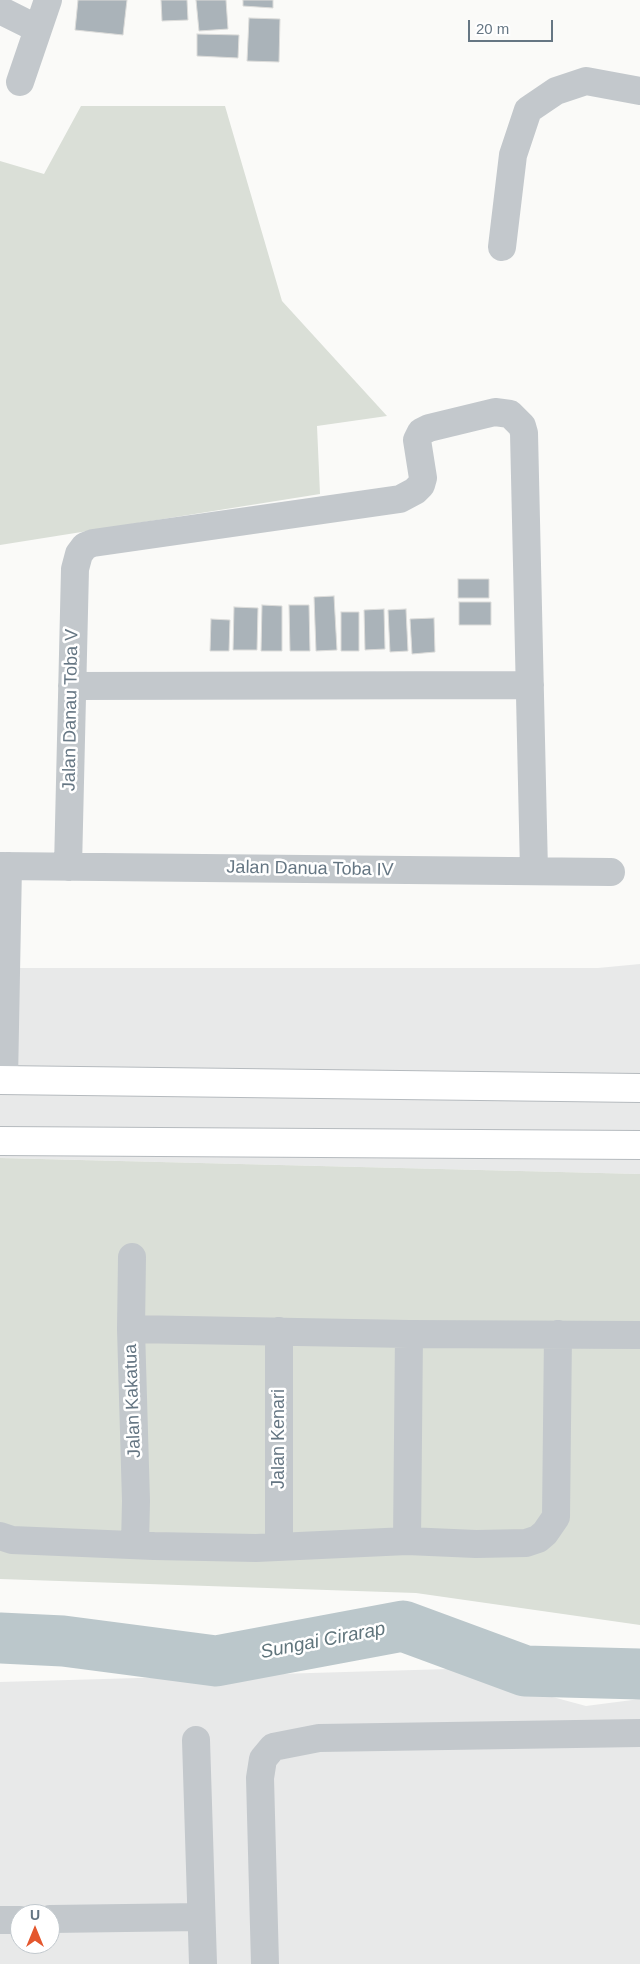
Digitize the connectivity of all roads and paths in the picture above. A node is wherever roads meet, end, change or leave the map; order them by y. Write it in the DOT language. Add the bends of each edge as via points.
graph roads {
  1 [pos="48,0"];
  2 [pos="0,10"];
  3 [pos="38,29"];
  4 [pos="20,82"];
  5 [pos="640,91"];
  6 [pos="502,247"];
  7 [pos="72,686"];
  8 [pos="530,686"];
  9 [pos="4,866"];
  10 [pos="68,867"];
  11 [pos="534,871"];
  12 [pos="611,872"];
  13 [pos="2,1080"];
  14 [pos="640,1088"];
  15 [pos="0,1141"];
  16 [pos="640,1145"];
  17 [pos="132,1257"];
  18 [pos="131,1329"];
  19 [pos="279,1331"];
  20 [pos="409,1334"];
  21 [pos="558,1334"];
  22 [pos="640,1335"];
  23 [pos="0,1536"];
  24 [pos="407,1541"];
  25 [pos="135,1545"];
  26 [pos="279,1546"];
  27 [pos="640,1733"];
  28 [pos="196,1740"];
  29 [pos="201,1916"];
  30 [pos="60,1919"];
  31 [pos="203,1964"];
  32 [pos="265,1964"];
  1 -- 3 [label="street"];
  2 -- 3 [label="street"];
  3 -- 4 [label="street"];
  5 -- 6 [label="street" via="586,81 556,91 528,110 513,155"];
  7 -- 8 [label="street"];
  7 -- 8 [label="street, Jalan Danau Toba V" via="75,569 85,546 400,499 421,485 423,478 417,440 421,432 496,412 510,414 522,426 524,433"];
  7 -- 10 [label="street, Jalan Danau Toba V"];
  8 -- 11 [label="street"];
  9 -- 10 [label="street, Jalan Danua Toba IV"];
  9 -- 13 [label="street"];
  10 -- 11 [label="street, Jalan Danua Toba IV"];
  11 -- 12 [label="street, Jalan Danua Toba IV"];
  13 -- 14 [label="main road"];
  15 -- 16 [label="main road"];
  17 -- 18 [label="street, Jalan Kakatua"];
  18 -- 19 [label="street"];
  18 -- 25 [label="street, Jalan Kakatua"];
  19 -- 20 [label="street"];
  19 -- 26 [label="street, Jalan Kenari"];
  20 -- 21 [label="street"];
  20 -- 24 [label="street"];
  21 -- 22 [label="street"];
  21 -- 24 [label="street" via="556,1517 549,1529 538,1539 526,1543"];
  23 -- 25 [label="street" via="12,1540"];
  24 -- 26 [label="street"];
  25 -- 26 [label="street"];
  27 -- 32 [label="street" via="319,1738 273,1747 263,1759 260,1778"];
  28 -- 29 [label="street"];
  29 -- 30 [label="street"];
  29 -- 31 [label="street"];
}
